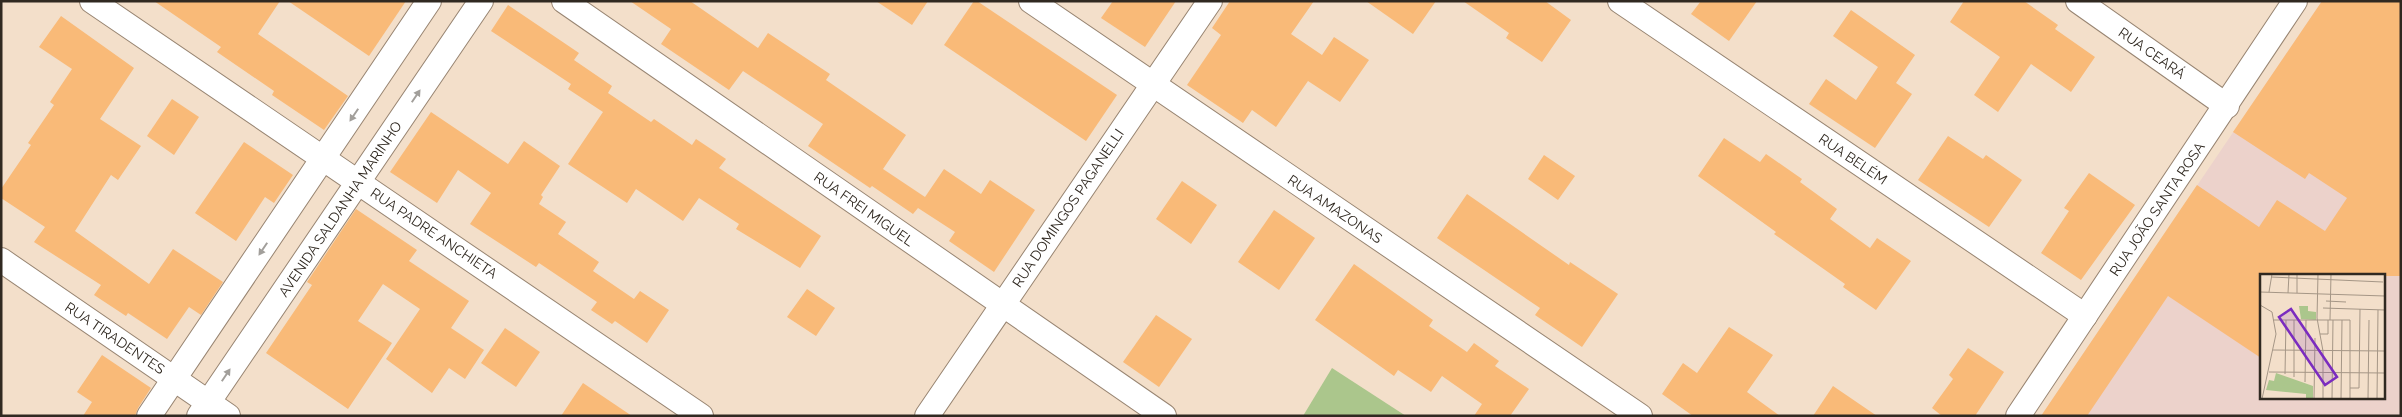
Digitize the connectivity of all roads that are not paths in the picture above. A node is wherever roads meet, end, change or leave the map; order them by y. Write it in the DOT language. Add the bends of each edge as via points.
graph roads {
  1 [pos="92,1"];
  2 [pos="429,1"];
  3 [pos="481,1"];
  4 [pos="564,1"];
  5 [pos="1031,1"];
  6 [pos="1210,1"];
  7 [pos="1620,1"];
  8 [pos="2078,1"];
  9 [pos="2295,1"];
  10 [pos="1153,85"];
  11 [pos="2227,106"];
  12 [pos="324,160"];
  13 [pos="358,182"];
  14 [pos="1,260"];
  15 [pos="1002,305"];
  16 [pos="2085,316"];
  17 [pos="175,379"];
  18 [pos="204,409"];
  19 [pos="149,416"];
  20 [pos="228,416"];
  21 [pos="701,416"];
  22 [pos="927,416"];
  23 [pos="1164,416"];
  24 [pos="1640,416"];
  25 [pos="2018,416"];
  1 -- 12 [label="street, RUA PADRE ANCHIETA"];
  2 -- 12 [label="street, one-way"];
  13 -- 3 [label="street, AVENIDA SALDANHA MARINHO, one-way"];
  4 -- 15 [label="street, RUA FREI MIGUEL"];
  5 -- 10 [label="street, RUA AMAZONAS"];
  6 -- 10 [label="street, RUA DOMINGOS PAGANELLI"];
  7 -- 16 [label="street, RUA BELÉM"];
  8 -- 11 [label="street, RUA CEARÁ"];
  9 -- 11 [label="street, RUA JOÃO SANTA ROSA"];
  10 -- 15 [label="street, RUA DOMINGOS PAGANELLI"];
  10 -- 24 [label="street, RUA AMAZONAS"];
  11 -- 16 [label="street, RUA JOÃO SANTA ROSA"];
  12 -- 13 [label="street, RUA PADRE ANCHIETA"];
  12 -- 17 [label="street, one-way"];
  18 -- 13 [label="street, AVENIDA SALDANHA MARINHO, one-way"];
  13 -- 21 [label="street, RUA PADRE ANCHIETA"];
  14 -- 17 [label="street, RUA TIRADENTES"];
  15 -- 22 [label="street, RUA DOMINGOS PAGANELLI"];
  15 -- 23 [label="street, RUA FREI MIGUEL"];
  16 -- 25 [label="street, RUA JOÃO SANTA ROSA"];
  17 -- 18 [label="street, RUA TIRADENTES"];
  17 -- 19 [label="street"];
  18 -- 20 [label="street, RUA TIRADENTES"];
}
